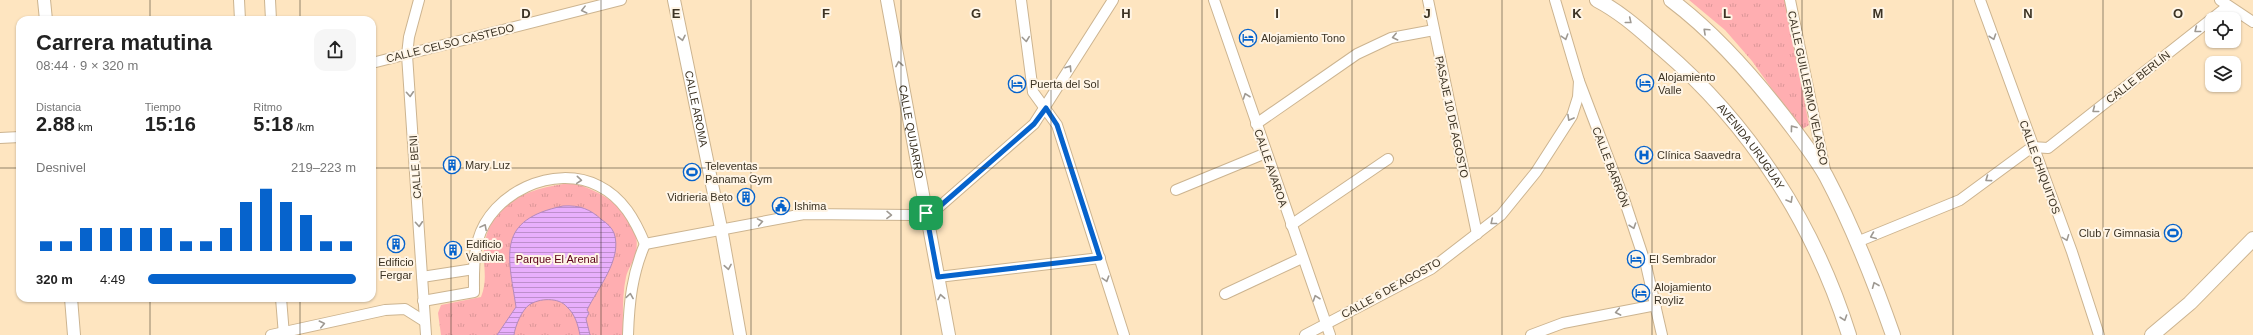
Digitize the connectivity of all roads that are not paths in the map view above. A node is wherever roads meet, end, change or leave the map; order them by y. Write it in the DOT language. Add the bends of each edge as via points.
graph roads {
  1 [pos="44,0"];
  2 [pos="239,0"];
  3 [pos="270,0"];
  4 [pos="418,0"];
  5 [pos="621,0"];
  6 [pos="674,0"];
  7 [pos="887,0"];
  8 [pos="1021,0"];
  9 [pos="1114,0"];
  10 [pos="1214,0"];
  11 [pos="1428,0"];
  12 [pos="1555,0"];
  13 [pos="1597,0"];
  14 [pos="1671,0"];
  15 [pos="1790,0"];
  16 [pos="1980,0"];
  17 [pos="2224,3"];
  18 [pos="46,16"];
  19 [pos="240,16"];
  20 [pos="271,16"];
  21 [pos="2253,22"];
  22 [pos="1434,30"];
  23 [pos="408,55"];
  24 [pos="376,62"];
  25 [pos="1578,81"];
  26 [pos="1046,108"];
  27 [pos="1256,124"];
  28 [pos="16,136"];
  29 [pos="0,138"];
  30 [pos="2032,147"];
  31 [pos="2048,148"];
  32 [pos="1266,153"];
  33 [pos="1388,159"];
  34 [pos="2038,164"];
  35 [pos="1826,176"];
  36 [pos="1176,190"];
  37 [pos="926,213"];
  38 [pos="1291,225"];
  39 [pos="721,228"];
  40 [pos="1477,234"];
  41 [pos="2253,239"];
  42 [pos="1858,242"];
  43 [pos="645,244"];
  44 [pos="1100,258"];
  45 [pos="1302,258"];
  46 [pos="474,269"];
  47 [pos="422,277"];
  48 [pos="938,277"];
  49 [pos="1225,294"];
  50 [pos="423,301"];
  51 [pos="71,302"];
  52 [pos="281,302"];
  53 [pos="1656,305"];
  54 [pos="424,321"];
  55 [pos="1325,325"];
  56 [pos="284,334"];
  57 [pos="74,335"];
  58 [pos="271,335"];
  59 [pos="426,335"];
  60 [pos="628,335"];
  61 [pos="740,335"];
  62 [pos="949,335"];
  63 [pos="1124,335"];
  64 [pos="1305,335"];
  65 [pos="1330,335"];
  66 [pos="1532,335"];
  67 [pos="1662,335"];
  68 [pos="1849,335"];
  69 [pos="1892,335"];
  70 [pos="2099,335"];
  71 [pos="2152,335"];
  1 -- 18 [label="street"];
  2 -- 19 [label="street"];
  3 -- 20 [label="street"];
  4 -- 23 [label="street, CALLE BENI" via="409,37"];
  5 -- 23 [label="street, CALLE CELSO CASTEDO, one-way"];
  6 -- 39 [label="street, CALLE AROMA, one-way"];
  37 -- 7 [label="street, CALLE QUIJARRO, one-way"];
  8 -- 26 [label="street, one-way" via="1033,92"];
  26 -- 9 [label="street, one-way" via="1058,85"];
  27 -- 10 [label="street, CALLE AVAROA, one-way"];
  11 -- 22 [label="street, PASAJE 10 DE AGOSTO"];
  12 -- 25 [label="street, CALLE BARRÓN, one-way"];
  13 -- 68 [label="main road, AVENIDA URUGUAY, one-way" via="1614,9 1686,70 1730,117 1768,165 1806,230 1837,298"];
  35 -- 14 [label="main road, one-way" via="1814,155 1767,94 1723,47"];
  15 -- 35 [label="street, CALLE GUILLERMO VELASCO"];
  16 -- 30 [label="street, CALLE CHIQUITOS, one-way"];
  17 -- 21 [label="street"];
  17 -- 31 [label="street, CALLE BERLÍN, one-way"];
  22 -- 27 [label="street, one-way" via="1391,38 1357,54"];
  22 -- 40 [label="street, PASAJE 10 DE AGOSTO"];
  23 -- 24 [label="street, CALLE CELSO CASTEDO"];
  23 -- 47 [label="street, CALLE BENI, one-way"];
  25 -- 40 [label="street, CALLE 6 DE AGOSTO, one-way" via="1578,97 1572,116 1536,172 1501,215"];
  25 -- 53 [label="street, CALLE BARRÓN, one-way" via="1628,210"];
  26 -- 37 [label="street" via="1034,124 939,207"];
  26 -- 44 [label="street" via="1057,125"];
  27 -- 32 [label="street, CALLE AVAROA"];
  28 -- 29 [label="street"];
  30 -- 31 [label="street"];
  30 -- 34 [label="street, CALLE CHIQUITOS"];
  30 -- 42 [label="street, one-way" via="1960,200"];
  31 -- 34 [label="street, CALLE BERLÍN" via="2041,154"];
  32 -- 36 [label="street"];
  32 -- 38 [label="street, CALLE AVAROA"];
  33 -- 38 [label="street"];
  34 -- 70 [label="street, CALLE CHIQUITOS, one-way" via="2072,252"];
  35 -- 42 [label="main road"];
  39 -- 37 [label="street, one-way" via="804,214"];
  37 -- 48 [label="street, CALLE QUIJARRO"];
  38 -- 45 [label="street, CALLE AVAROA"];
  39 -- 43 [label="street"];
  39 -- 61 [label="street, CALLE AROMA, one-way"];
  40 -- 55 [label="street, CALLE 6 DE AGOSTO" via="1431,269"];
  41 -- 71 [label="main road" via="2190,303"];
  69 -- 42 [label="main road, one-way"];
  46 -- 43 [label="street, one-way" via="478,240 484,226 502,200 528,187 560,179 585,180 600,186 627,208"];
  60 -- 43 [label="street, one-way" via="632,282"];
  44 -- 48 [label="street"];
  44 -- 63 [label="street, one-way"];
  45 -- 49 [label="street"];
  55 -- 45 [label="street, CALLE AVAROA, one-way"];
  46 -- 47 [label="street"];
  46 -- 50 [label="street" via="474,292"];
  47 -- 50 [label="street, CALLE BENI"];
  62 -- 48 [label="street, CALLE QUIJARRO, one-way"];
  50 -- 54 [label="street, CALLE BENI"];
  51 -- 57 [label="street"];
  52 -- 56 [label="street"];
  53 -- 66 [label="street, one-way" via="1562,323"];
  53 -- 67 [label="street, CALLE BARRÓN"];
  56 -- 54 [label="street, one-way" via="385,310 405,309"];
  54 -- 59 [label="street, CALLE BENI"];
  55 -- 64 [label="street, CALLE 6 DE AGOSTO"];
  55 -- 65 [label="street, CALLE AVAROA"];
  56 -- 58 [label="street"];
}
